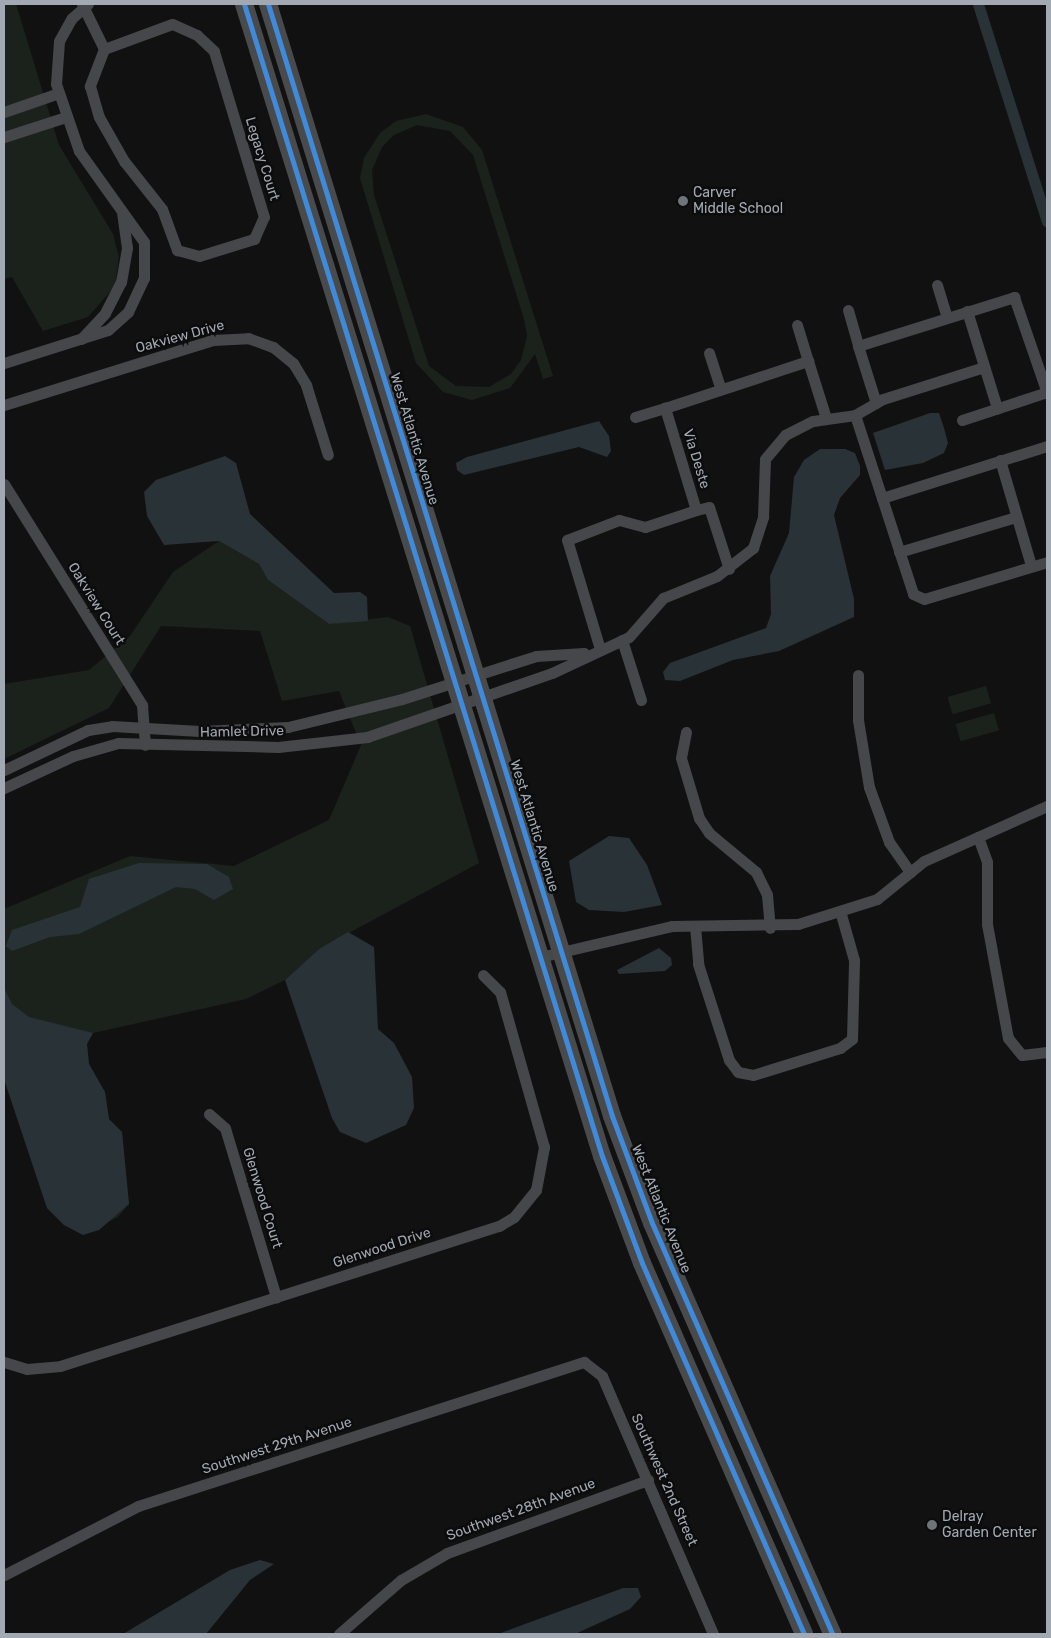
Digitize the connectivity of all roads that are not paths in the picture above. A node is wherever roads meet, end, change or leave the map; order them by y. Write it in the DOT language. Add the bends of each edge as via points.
graph roads {
  1 [pos="244,4"];
  2 [pos="268,4"];
  3 [pos="84,5"];
  4 [pos="104,48"];
  5 [pos="59,93"];
  6 [pos="16,108"];
  7 [pos="4,112"];
  8 [pos="66,117"];
  9 [pos="23,130"];
  10 [pos="4,137"];
  11 [pos="122,214"];
  12 [pos="937,285"];
  13 [pos="848,310"];
  14 [pos="967,311"];
  15 [pos="947,318"];
  16 [pos="797,325"];
  17 [pos="81,339"];
  18 [pos="858,346"];
  19 [pos="709,354"];
  20 [pos="808,361"];
  21 [pos="4,363"];
  22 [pos="984,367"];
  23 [pos="721,389"];
  24 [pos="1046,393"];
  25 [pos="876,403"];
  26 [pos="4,405"];
  27 [pos="665,408"];
  28 [pos="997,408"];
  29 [pos="855,415"];
  30 [pos="635,417"];
  31 [pos="826,418"];
  32 [pos="962,420"];
  33 [pos="1047,446"];
  34 [pos="328,456"];
  35 [pos="1000,460"];
  36 [pos="4,484"];
  37 [pos="882,498"];
  38 [pos="696,510"];
  39 [pos="1016,517"];
  40 [pos="899,552"];
  41 [pos="1047,562"];
  42 [pos="1031,565"];
  43 [pos="729,569"];
  44 [pos="622,640"];
  45 [pos="594,651"];
  46 [pos="474,674"];
  47 [pos="858,675"];
  48 [pos="454,682"];
  49 [pos="482,697"];
  50 [pos="641,700"];
  51 [pos="462,706"];
  52 [pos="145,728"];
  53 [pos="686,732"];
  54 [pos="145,745"];
  55 [pos="4,770"];
  56 [pos="4,788"];
  57 [pos="1047,806"];
  58 [pos="978,837"];
  59 [pos="910,872"];
  60 [pos="840,911"];
  61 [pos="695,926"];
  62 [pos="770,928"];
  63 [pos="561,951"];
  64 [pos="540,957"];
  65 [pos="483,975"];
  66 [pos="1047,1052"];
  67 [pos="209,1114"];
  68 [pos="276,1298"];
  69 [pos="4,1362"];
  70 [pos="568,1364"];
  71 [pos="756,1460"];
  72 [pos="732,1470"];
  73 [pos="648,1480"];
  74 [pos="4,1575"];
  75 [pos="339,1634"];
  76 [pos="713,1634"];
  77 [pos="804,1634"];
  78 [pos="832,1634"];
  1 -- 48 [label="main road"];
  2 -- 46 [label="main road, West Atlantic Avenue"];
  3 -- 4 [label="street"];
  3 -- 5 [label="street" via="66,25 56,49"];
  4 -- 4 [label="street, Legacy Court" via="90,86 99,117 124,161 162,209 177,250 199,256 254,239 264,217 214,51 198,35 172,24"];
  5 -- 6 [label="street"];
  5 -- 8 [label="street"];
  6 -- 7 [label="street"];
  6 -- 9 [label="street"];
  8 -- 9 [label="street"];
  8 -- 11 [label="street" via="79,151"];
  9 -- 10 [label="street"];
  11 -- 17 [label="street" via="127,248 121,282 105,313"];
  11 -- 17 [label="street" via="144,242 141,287 116,325"];
  12 -- 15 [label="street"];
  13 -- 18 [label="street"];
  14 -- 15 [label="street"];
  14 -- 22 [label="street"];
  14 -- 24 [label="street" via="1014,297"];
  15 -- 18 [label="street"];
  16 -- 20 [label="street"];
  17 -- 21 [label="street"];
  18 -- 25 [label="street"];
  19 -- 23 [label="street"];
  20 -- 23 [label="street"];
  20 -- 31 [label="street"];
  22 -- 25 [label="street"];
  22 -- 28 [label="street"];
  23 -- 27 [label="street"];
  24 -- 28 [label="street"];
  25 -- 29 [label="street"];
  26 -- 34 [label="street, Oakview Drive" via="213,340 248,338 280,351 303,377"];
  27 -- 30 [label="street"];
  27 -- 38 [label="street, Via Deste"];
  28 -- 32 [label="street"];
  29 -- 31 [label="street"];
  29 -- 37 [label="street"];
  31 -- 43 [label="street" via="802,426 774,444 761,476 761,532 753,548"];
  33 -- 35 [label="street"];
  35 -- 37 [label="street"];
  35 -- 39 [label="street"];
  36 -- 52 [label="street, Oakview Court" via="142,705"];
  37 -- 40 [label="street"];
  38 -- 43 [label="street" via="709,507"];
  38 -- 45 [label="street, Via Deste" via="645,527 619,520 567,540"];
  39 -- 40 [label="street"];
  39 -- 42 [label="street"];
  40 -- 42 [label="street" via="912,594 924,598"];
  41 -- 42 [label="street"];
  43 -- 44 [label="street" via="663,598"];
  44 -- 45 [label="street"];
  44 -- 50 [label="street"];
  45 -- 46 [label="street" via="536,656"];
  45 -- 49 [label="street" via="552,673"];
  46 -- 48 [label="street, Hamlet Drive"];
  46 -- 49 [label="main road, West Atlantic Avenue"];
  47 -- 59 [label="street" via="858,720 869,787 889,842"];
  48 -- 51 [label="main road"];
  48 -- 52 [label="street, Hamlet Drive" via="288,727 200,732"];
  49 -- 51 [label="street, Hamlet Drive"];
  49 -- 63 [label="main road, West Atlantic Avenue"];
  51 -- 54 [label="street, Hamlet Drive" via="367,737 278,747"];
  51 -- 64 [label="main road"];
  52 -- 54 [label="street, Oakview Court"];
  52 -- 55 [label="street, Hamlet Drive" via="112,726 88,730"];
  53 -- 62 [label="street" via="681,758 699,818 709,833 756,872 767,895"];
  54 -- 56 [label="street, Hamlet Drive" via="96,747"];
  57 -- 58 [label="street"];
  58 -- 59 [label="street"];
  58 -- 66 [label="street" via="987,862 988,924 1011,1045 1030,1056"];
  59 -- 60 [label="street" via="884,895"];
  60 -- 61 [label="street" via="854,960 855,1032 846,1045 753,1075 738,1072 729,1060 698,964"];
  60 -- 62 [label="street"];
  61 -- 62 [label="street"];
  61 -- 63 [label="street" via="644,930"];
  63 -- 64 [label="street"];
  63 -- 71 [label="main road, West Atlantic Avenue" via="632,1174"];
  64 -- 72 [label="main road" via="622,1214"];
  65 -- 68 [label="street, Glenwood Drive" via="500,992 543,1138 542,1174 532,1198 498,1226"];
  67 -- 68 [label="street, Glenwood Court" via="225,1128"];
  68 -- 69 [label="street, Glenwood Drive" via="52,1368 27,1369"];
  70 -- 73 [label="street, Southwest 2nd Street" via="584,1362 598,1370"];
  70 -- 74 [label="street, Southwest 29th Avenue" via="138,1506"];
  71 -- 72 [label="main road"];
  71 -- 78 [label="main road, West Atlantic Avenue"];
  72 -- 77 [label="main road"];
  73 -- 75 [label="street, Southwest 28th Avenue" via="447,1553 401,1580"];
  73 -- 76 [label="street, Southwest 2nd Street"];
}
